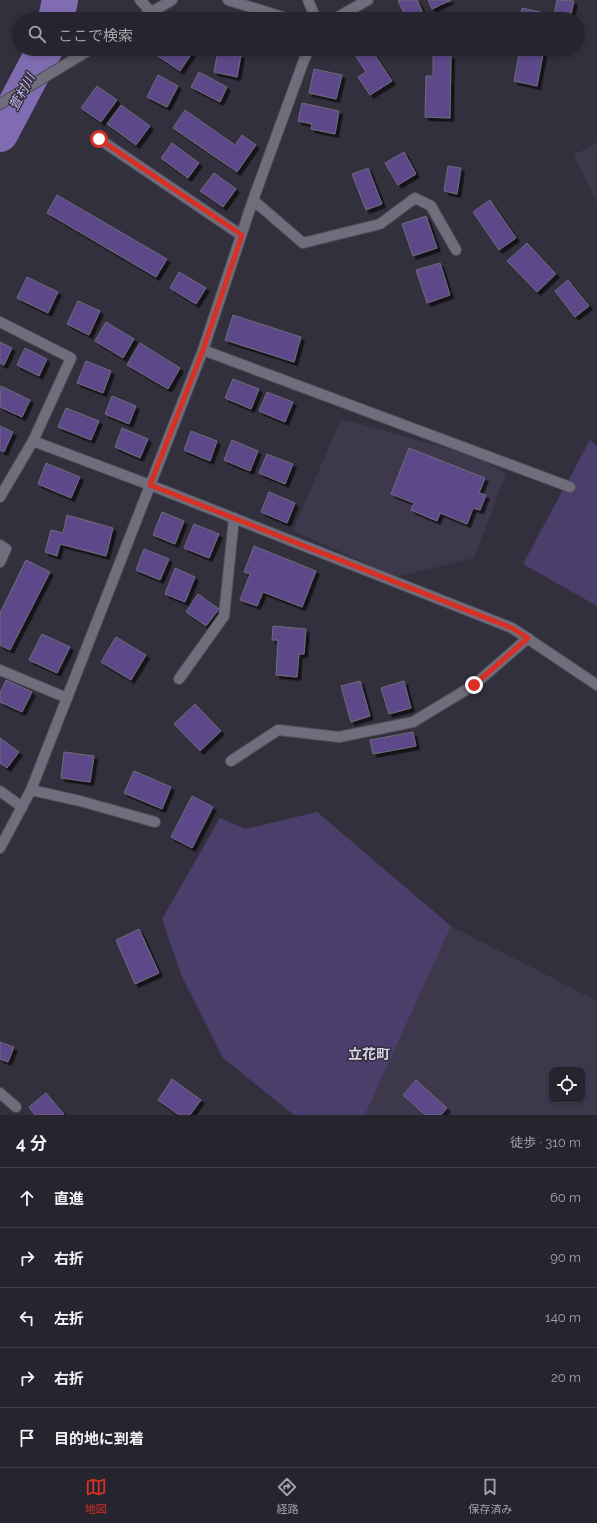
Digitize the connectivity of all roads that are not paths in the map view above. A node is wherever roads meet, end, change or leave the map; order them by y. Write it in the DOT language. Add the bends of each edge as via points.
graph roads {
  1 [pos="140,0"];
  2 [pos="172,0"];
  3 [pos="228,0"];
  4 [pos="308,0"];
  5 [pos="368,0"];
  6 [pos="152,12"];
  7 [pos="267,12"];
  8 [pos="313,12"];
  9 [pos="347,12"];
  10 [pos="79,56"];
  11 [pos="306,56"];
  12 [pos="0,104"];
  13 [pos="99,139"];
  14 [pos="253,200"];
  15 [pos="242,235"];
  16 [pos="456,250"];
  17 [pos="0,322"];
  18 [pos="203,350"];
  19 [pos="33,441"];
  20 [pos="150,485"];
  21 [pos="570,487"];
  22 [pos="0,497"];
  23 [pos="234,518"];
  24 [pos="0,546"];
  25 [pos="0,562"];
  26 [pos="528,638"];
  27 [pos="0,670"];
  28 [pos="179,678"];
  29 [pos="597,686"];
  30 [pos="67,698"];
  31 [pos="231,761"];
  32 [pos="31,790"];
  33 [pos="0,791"];
  34 [pos="22,807"];
  35 [pos="155,822"];
  36 [pos="0,848"];
  37 [pos="0,1093"];
  38 [pos="16,1107"];
  1 -- 6 [label="street"];
  2 -- 6 [label="street"];
  3 -- 7 [label="street"];
  4 -- 8 [label="street"];
  5 -- 9 [label="street"];
  10 -- 12 [label="street"];
  11 -- 14 [label="street"];
  13 -- 15 [label="street"];
  14 -- 15 [label="street"];
  14 -- 16 [label="street" via="303,243 380,224 416,198 432,206"];
  15 -- 18 [label="street"];
  17 -- 19 [label="street" via="71,358"];
  18 -- 20 [label="street"];
  18 -- 21 [label="street"];
  19 -- 20 [label="street"];
  19 -- 22 [label="street"];
  20 -- 23 [label="street"];
  20 -- 30 [label="street"];
  23 -- 26 [label="street" via="512,628"];
  23 -- 28 [label="street" via="224,616"];
  24 -- 25 [label="street" via="6,549"];
  26 -- 29 [label="street"];
  26 -- 31 [label="street" via="474,685 413,722 338,737 278,730"];
  27 -- 30 [label="street"];
  30 -- 32 [label="street"];
  32 -- 34 [label="street"];
  32 -- 35 [label="street"];
  33 -- 34 [label="street"];
  34 -- 36 [label="street"];
  37 -- 38 [label="street"];
}
